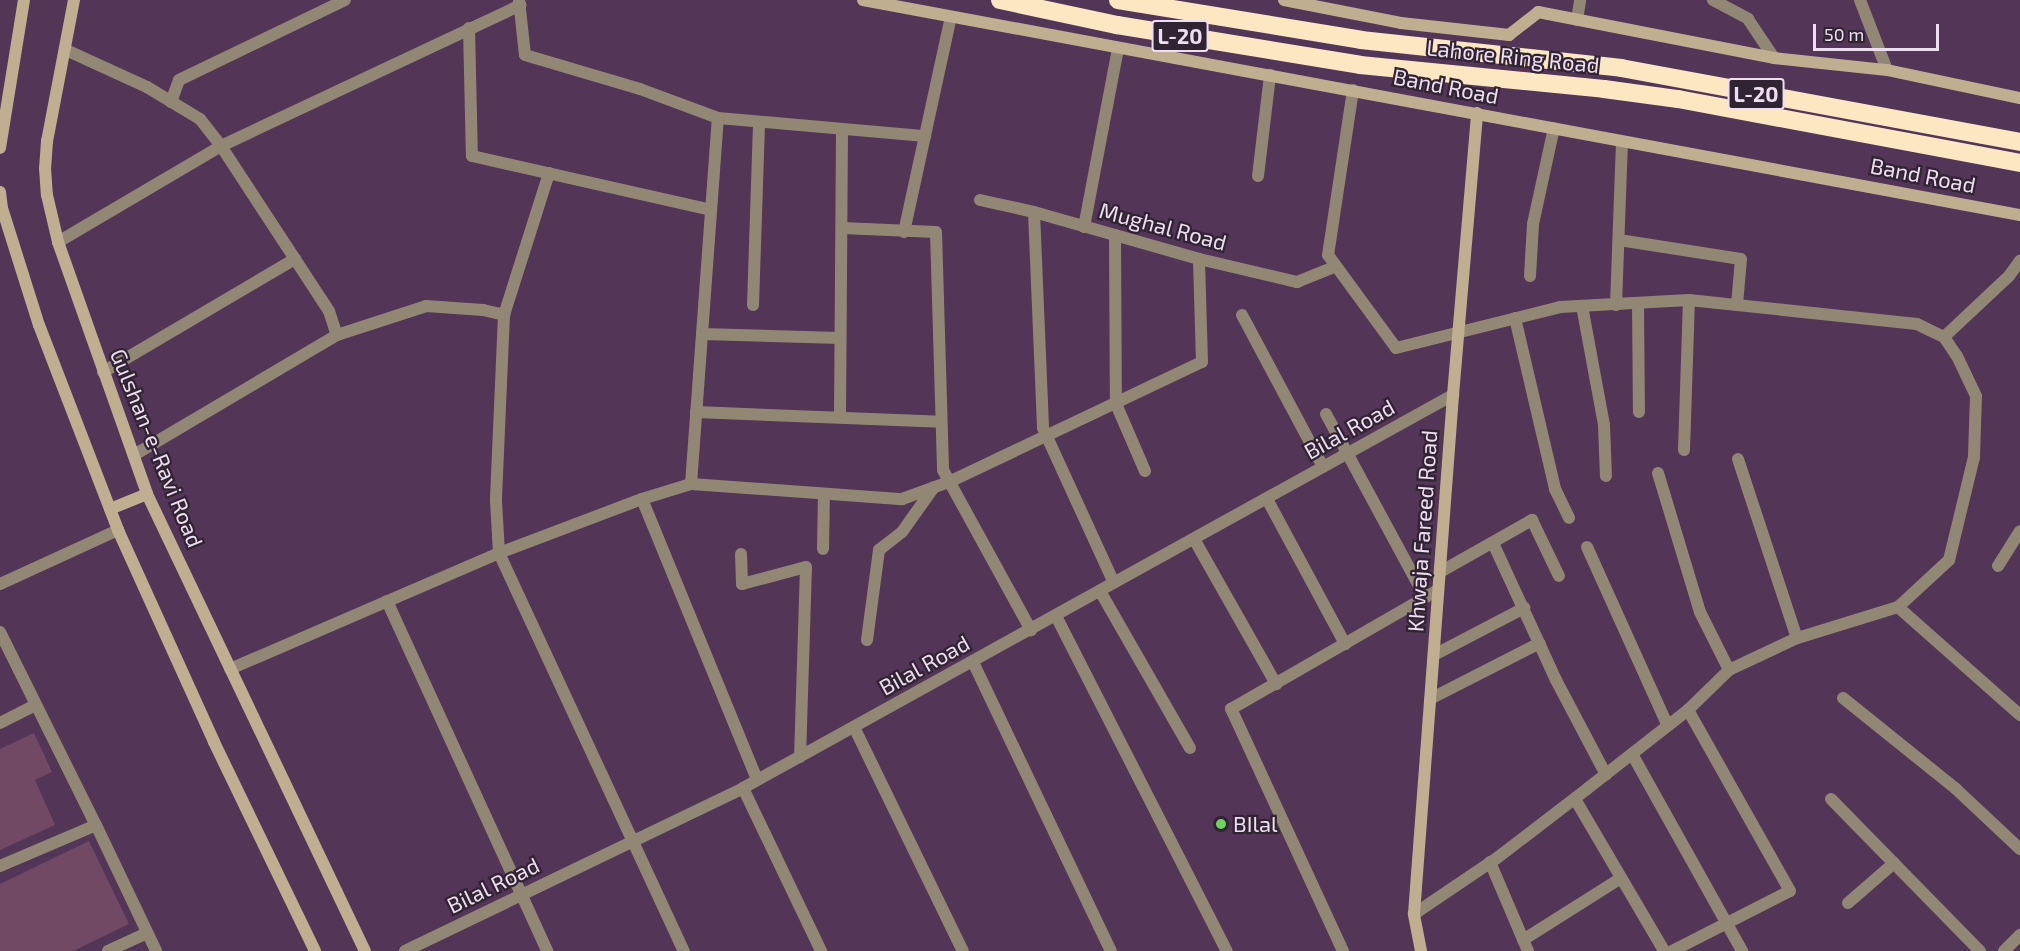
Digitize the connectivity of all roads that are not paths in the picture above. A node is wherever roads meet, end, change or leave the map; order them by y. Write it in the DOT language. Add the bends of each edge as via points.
graph roads {
  1 [pos="24,0"];
  2 [pos="74,0"];
  3 [pos="345,0"];
  4 [pos="863,0"];
  5 [pos="1000,0"];
  6 [pos="1118,0"];
  7 [pos="1284,0"];
  8 [pos="1580,0"];
  9 [pos="1713,0"];
  10 [pos="1860,0"];
  11 [pos="520,2"];
  12 [pos="951,17"];
  13 [pos="1577,20"];
  14 [pos="469,28"];
  15 [pos="1118,48"];
  16 [pos="66,50"];
  17 [pos="1774,58"];
  18 [pos="1887,70"];
  19 [pos="1270,75"];
  20 [pos="1353,90"];
  21 [pos="2020,98"];
  22 [pos="171,102"];
  23 [pos="1477,113"];
  24 [pos="718,118"];
  25 [pos="759,122"];
  26 [pos="1554,128"];
  27 [pos="842,129"];
  28 [pos="925,136"];
  29 [pos="1622,142"];
  30 [pos="2020,142"];
  31 [pos="221,146"];
  32 [pos="0,148"];
  33 [pos="2020,164"];
  34 [pos="549,173"];
  35 [pos="1258,176"];
  36 [pos="0,192"];
  37 [pos="980,200"];
  38 [pos="1,208"];
  39 [pos="711,210"];
  40 [pos="1034,212"];
  41 [pos="2020,214"];
  42 [pos="1084,227"];
  43 [pos="842,228"];
  44 [pos="904,232"];
  45 [pos="1115,236"];
  46 [pos="1618,240"];
  47 [pos="58,242"];
  48 [pos="1199,259"];
  49 [pos="295,260"];
  50 [pos="2020,261"];
  51 [pos="1334,267"];
  52 [pos="1530,276"];
  53 [pos="1689,300"];
  54 [pos="1638,303"];
  55 [pos="753,305"];
  56 [pos="1616,305"];
  57 [pos="1737,305"];
  58 [pos="1582,306"];
  59 [pos="504,315"];
  60 [pos="1242,315"];
  61 [pos="1515,318"];
  62 [pos="1458,333"];
  63 [pos="702,334"];
  64 [pos="337,335"];
  65 [pos="1944,337"];
  66 [pos="840,338"];
  67 [pos="103,372"];
  68 [pos="1453,395"];
  69 [pos="1116,404"];
  70 [pos="696,412"];
  71 [pos="1639,412"];
  72 [pos="1326,414"];
  73 [pos="840,417"];
  74 [pos="941,422"];
  75 [pos="1047,436"];
  76 [pos="1684,450"];
  77 [pos="1348,454"];
  78 [pos="134,455"];
  79 [pos="1738,459"];
  80 [pos="1323,467"];
  81 [pos="1145,471"];
  82 [pos="1658,473"];
  83 [pos="1606,476"];
  84 [pos="949,482"];
  85 [pos="691,484"];
  86 [pos="934,487"];
  87 [pos="147,494"];
  88 [pos="824,494"];
  89 [pos="642,499"];
  90 [pos="1266,499"];
  91 [pos="110,509"];
  92 [pos="1569,518"];
  93 [pos="118,530"];
  94 [pos="2020,531"];
  95 [pos="1194,539"];
  96 [pos="1493,543"];
  97 [pos="1587,547"];
  98 [pos="823,549"];
  99 [pos="499,553"];
  100 [pos="741,554"];
  101 [pos="1998,566"];
  102 [pos="1440,572"];
  103 [pos="1559,576"];
  104 [pos="1114,583"];
  105 [pos="0,584"];
  106 [pos="1438,590"];
  107 [pos="1100,591"];
  108 [pos="1425,597"];
  109 [pos="387,602"];
  110 [pos="1898,607"];
  111 [pos="1524,608"];
  112 [pos="1056,616"];
  113 [pos="1031,630"];
  114 [pos="0,632"];
  115 [pos="1797,638"];
  116 [pos="867,640"];
  117 [pos="1540,643"];
  118 [pos="1345,644"];
  119 [pos="1434,655"];
  120 [pos="974,662"];
  121 [pos="230,669"];
  122 [pos="1729,670"];
  123 [pos="1276,684"];
  124 [pos="1843,698"];
  125 [pos="1430,699"];
  126 [pos="35,705"];
  127 [pos="1688,710"];
  128 [pos="2020,715"];
  129 [pos="0,723"];
  130 [pos="1668,726"];
  131 [pos="854,727"];
  132 [pos="1190,748"];
  133 [pos="1632,754"];
  134 [pos="800,757"];
  135 [pos="1606,775"];
  136 [pos="757,779"];
  137 [pos="743,788"];
  138 [pos="1575,799"];
  139 [pos="1832,799"];
  140 [pos="96,825"];
  141 [pos="633,843"];
  142 [pos="2020,849"];
  143 [pos="1490,862"];
  144 [pos="1894,863"];
  145 [pos="0,866"];
  146 [pos="1621,878"];
  147 [pos="520,894"];
  148 [pos="1848,903"];
  149 [pos="1414,914"];
  150 [pos="1728,922"];
  151 [pos="147,933"];
  152 [pos="2020,935"];
  153 [pos="1526,946"];
  154 [pos="1419,950"];
  155 [pos="108,951"];
  156 [pos="156,951"];
  157 [pos="315,951"];
  158 [pos="365,951"];
  159 [pos="405,951"];
  160 [pos="547,951"];
  161 [pos="684,951"];
  162 [pos="821,951"];
  163 [pos="963,951"];
  164 [pos="1111,951"];
  165 [pos="1227,951"];
  166 [pos="1343,951"];
  167 [pos="1664,951"];
  168 [pos="1672,951"];
  169 [pos="1742,951"];
  170 [pos="1980,951"];
  171 [pos="2004,951"];
  1 -- 32 [label="main road"];
  2 -- 16 [label="main road, Gulshan-e-Ravi Road"];
  3 -- 22 [label="street" via="179,80"];
  4 -- 12 [label="main road, Band Road"];
  5 -- 33 [label="highway, Lahore Ring Road / L-20" via="1117,26 1360,65 1678,99"];
  6 -- 30 [label="highway, Lahore Ring Road / L-20" via="1361,40 1621,68"];
  7 -- 13 [label="main road" via="1401,23 1509,35 1538,12"];
  8 -- 13 [label="street"];
  9 -- 17 [label="street" via="1749,19"];
  10 -- 18 [label="street"];
  11 -- 14 [label="street"];
  11 -- 24 [label="street" via="525,55 640,89"];
  12 -- 15 [label="main road, Band Road"];
  12 -- 28 [label="street"];
  13 -- 17 [label="main road"];
  14 -- 31 [label="street"];
  14 -- 34 [label="street" via="472,156"];
  15 -- 19 [label="main road, Band Road"];
  15 -- 42 [label="street"];
  16 -- 22 [label="street"];
  16 -- 47 [label="main road, Gulshan-e-Ravi Road" via="45,168"];
  17 -- 18 [label="main road"];
  18 -- 21 [label="main road"];
  19 -- 20 [label="main road, Band Road"];
  19 -- 35 [label="street"];
  20 -- 23 [label="main road, Band Road"];
  20 -- 51 [label="street" via="1328,255"];
  22 -- 31 [label="street" via="200,119"];
  23 -- 26 [label="main road, Band Road"];
  23 -- 62 [label="main road, Khwaja Fareed Road"];
  24 -- 25 [label="street"];
  24 -- 39 [label="street"];
  25 -- 27 [label="street"];
  25 -- 55 [label="street"];
  26 -- 29 [label="main road, Band Road"];
  26 -- 52 [label="street" via="1533,224"];
  27 -- 28 [label="street"];
  27 -- 43 [label="street"];
  28 -- 44 [label="street"];
  29 -- 41 [label="main road, Band Road"];
  29 -- 46 [label="street"];
  31 -- 47 [label="street"];
  31 -- 49 [label="street"];
  34 -- 39 [label="street"];
  34 -- 59 [label="street"];
  36 -- 38 [label="main road"];
  37 -- 40 [label="street, Mughal Road"];
  38 -- 91 [label="main road" via="39,325"];
  39 -- 63 [label="street"];
  40 -- 42 [label="street, Mughal Road"];
  40 -- 75 [label="street" via="1043,428"];
  42 -- 45 [label="street, Mughal Road"];
  43 -- 44 [label="street"];
  43 -- 66 [label="street"];
  44 -- 74 [label="street" via="936,232"];
  45 -- 48 [label="street, Mughal Road"];
  45 -- 69 [label="street"];
  46 -- 56 [label="street"];
  46 -- 57 [label="street" via="1741,259"];
  47 -- 67 [label="main road, Gulshan-e-Ravi Road"];
  48 -- 51 [label="street, Mughal Road" via="1297,282"];
  48 -- 69 [label="street" via="1202,362"];
  49 -- 64 [label="street" via="329,311"];
  49 -- 67 [label="street"];
  50 -- 65 [label="street"];
  51 -- 62 [label="street" via="1396,348"];
  53 -- 54 [label="street"];
  53 -- 57 [label="street"];
  53 -- 76 [label="street"];
  54 -- 56 [label="street"];
  54 -- 71 [label="street"];
  56 -- 58 [label="street"];
  57 -- 65 [label="street" via="1917,324"];
  58 -- 61 [label="street"];
  58 -- 83 [label="street" via="1604,425"];
  59 -- 64 [label="street" via="426,306"];
  59 -- 99 [label="street" via="496,501"];
  60 -- 80 [label="street"];
  61 -- 62 [label="street"];
  61 -- 92 [label="street" via="1555,489"];
  62 -- 68 [label="main road, Khwaja Fareed Road"];
  63 -- 66 [label="street"];
  63 -- 70 [label="street"];
  64 -- 78 [label="street"];
  65 -- 110 [label="street" via="1976,396 1974,457 1949,560"];
  66 -- 73 [label="street"];
  67 -- 78 [label="main road, Gulshan-e-Ravi Road"];
  68 -- 77 [label="street, Bilal Road"];
  68 -- 102 [label="main road, Khwaja Fareed Road"];
  69 -- 75 [label="street"];
  69 -- 81 [label="street"];
  70 -- 73 [label="street"];
  70 -- 85 [label="street"];
  72 -- 77 [label="street"];
  73 -- 74 [label="street"];
  74 -- 84 [label="street" via="943,470"];
  75 -- 84 [label="street"];
  75 -- 104 [label="street"];
  77 -- 80 [label="street, Bilal Road"];
  77 -- 108 [label="street"];
  78 -- 87 [label="main road, Gulshan-e-Ravi Road"];
  79 -- 115 [label="street"];
  80 -- 90 [label="street, Bilal Road"];
  82 -- 122 [label="street" via="1700,612"];
  84 -- 86 [label="street"];
  84 -- 113 [label="street"];
  85 -- 88 [label="street"];
  85 -- 89 [label="street"];
  86 -- 88 [label="street" via="902,499"];
  86 -- 116 [label="street" via="902,532 879,550"];
  87 -- 91 [label="main road"];
  87 -- 121 [label="main road, Gulshan-e-Ravi Road"];
  88 -- 98 [label="street"];
  89 -- 99 [label="street"];
  89 -- 136 [label="street"];
  90 -- 95 [label="street, Bilal Road"];
  90 -- 118 [label="street"];
  91 -- 93 [label="main road"];
  93 -- 105 [label="street"];
  93 -- 157 [label="main road" via="213,742"];
  94 -- 101 [label="street"];
  95 -- 104 [label="street, Bilal Road"];
  95 -- 123 [label="street"];
  96 -- 102 [label="street"];
  96 -- 103 [label="street" via="1532,520"];
  96 -- 111 [label="street"];
  97 -- 130 [label="street"];
  99 -- 109 [label="street"];
  99 -- 141 [label="street"];
  100 -- 134 [label="street" via="742,584 806,567"];
  102 -- 106 [label="main road, Khwaja Fareed Road"];
  104 -- 107 [label="street, Bilal Road"];
  106 -- 108 [label="street"];
  106 -- 119 [label="main road, Khwaja Fareed Road"];
  107 -- 112 [label="street, Bilal Road"];
  107 -- 132 [label="street"];
  108 -- 118 [label="street"];
  109 -- 121 [label="street"];
  109 -- 147 [label="street"];
  110 -- 115 [label="street"];
  110 -- 128 [label="street"];
  111 -- 117 [label="street"];
  111 -- 119 [label="street"];
  112 -- 113 [label="street, Bilal Road"];
  112 -- 165 [label="street"];
  113 -- 120 [label="street, Bilal Road"];
  114 -- 126 [label="street"];
  115 -- 122 [label="street"];
  117 -- 125 [label="street"];
  117 -- 135 [label="street"];
  118 -- 123 [label="street"];
  119 -- 125 [label="main road, Khwaja Fareed Road"];
  120 -- 131 [label="street, Bilal Road"];
  120 -- 164 [label="street"];
  121 -- 158 [label="main road, Gulshan-e-Ravi Road"];
  122 -- 127 [label="street"];
  123 -- 166 [label="street" via="1231,709"];
  124 -- 142 [label="street" via="1956,789"];
  125 -- 149 [label="main road, Khwaja Fareed Road"];
  126 -- 129 [label="street"];
  126 -- 140 [label="street"];
  127 -- 130 [label="street"];
  127 -- 150 [label="street" via="1790,891"];
  130 -- 133 [label="street"];
  131 -- 134 [label="street, Bilal Road"];
  131 -- 163 [label="street"];
  133 -- 135 [label="street"];
  133 -- 150 [label="street"];
  134 -- 136 [label="street, Bilal Road"];
  135 -- 138 [label="street"];
  136 -- 137 [label="street, Bilal Road"];
  137 -- 141 [label="street, Bilal Road"];
  137 -- 162 [label="street"];
  138 -- 143 [label="street"];
  138 -- 146 [label="street"];
  139 -- 144 [label="street"];
  140 -- 145 [label="street"];
  140 -- 151 [label="street"];
  141 -- 147 [label="street, Bilal Road"];
  141 -- 161 [label="street"];
  143 -- 149 [label="street"];
  143 -- 153 [label="street"];
  144 -- 148 [label="street"];
  144 -- 170 [label="street"];
  146 -- 153 [label="street"];
  146 -- 167 [label="street"];
  147 -- 159 [label="street, Bilal Road"];
  147 -- 160 [label="street"];
  149 -- 154 [label="main road, Khwaja Fareed Road"];
  150 -- 168 [label="street"];
  150 -- 169 [label="street"];
  151 -- 155 [label="street"];
  151 -- 156 [label="street"];
  152 -- 171 [label="street"];
}
